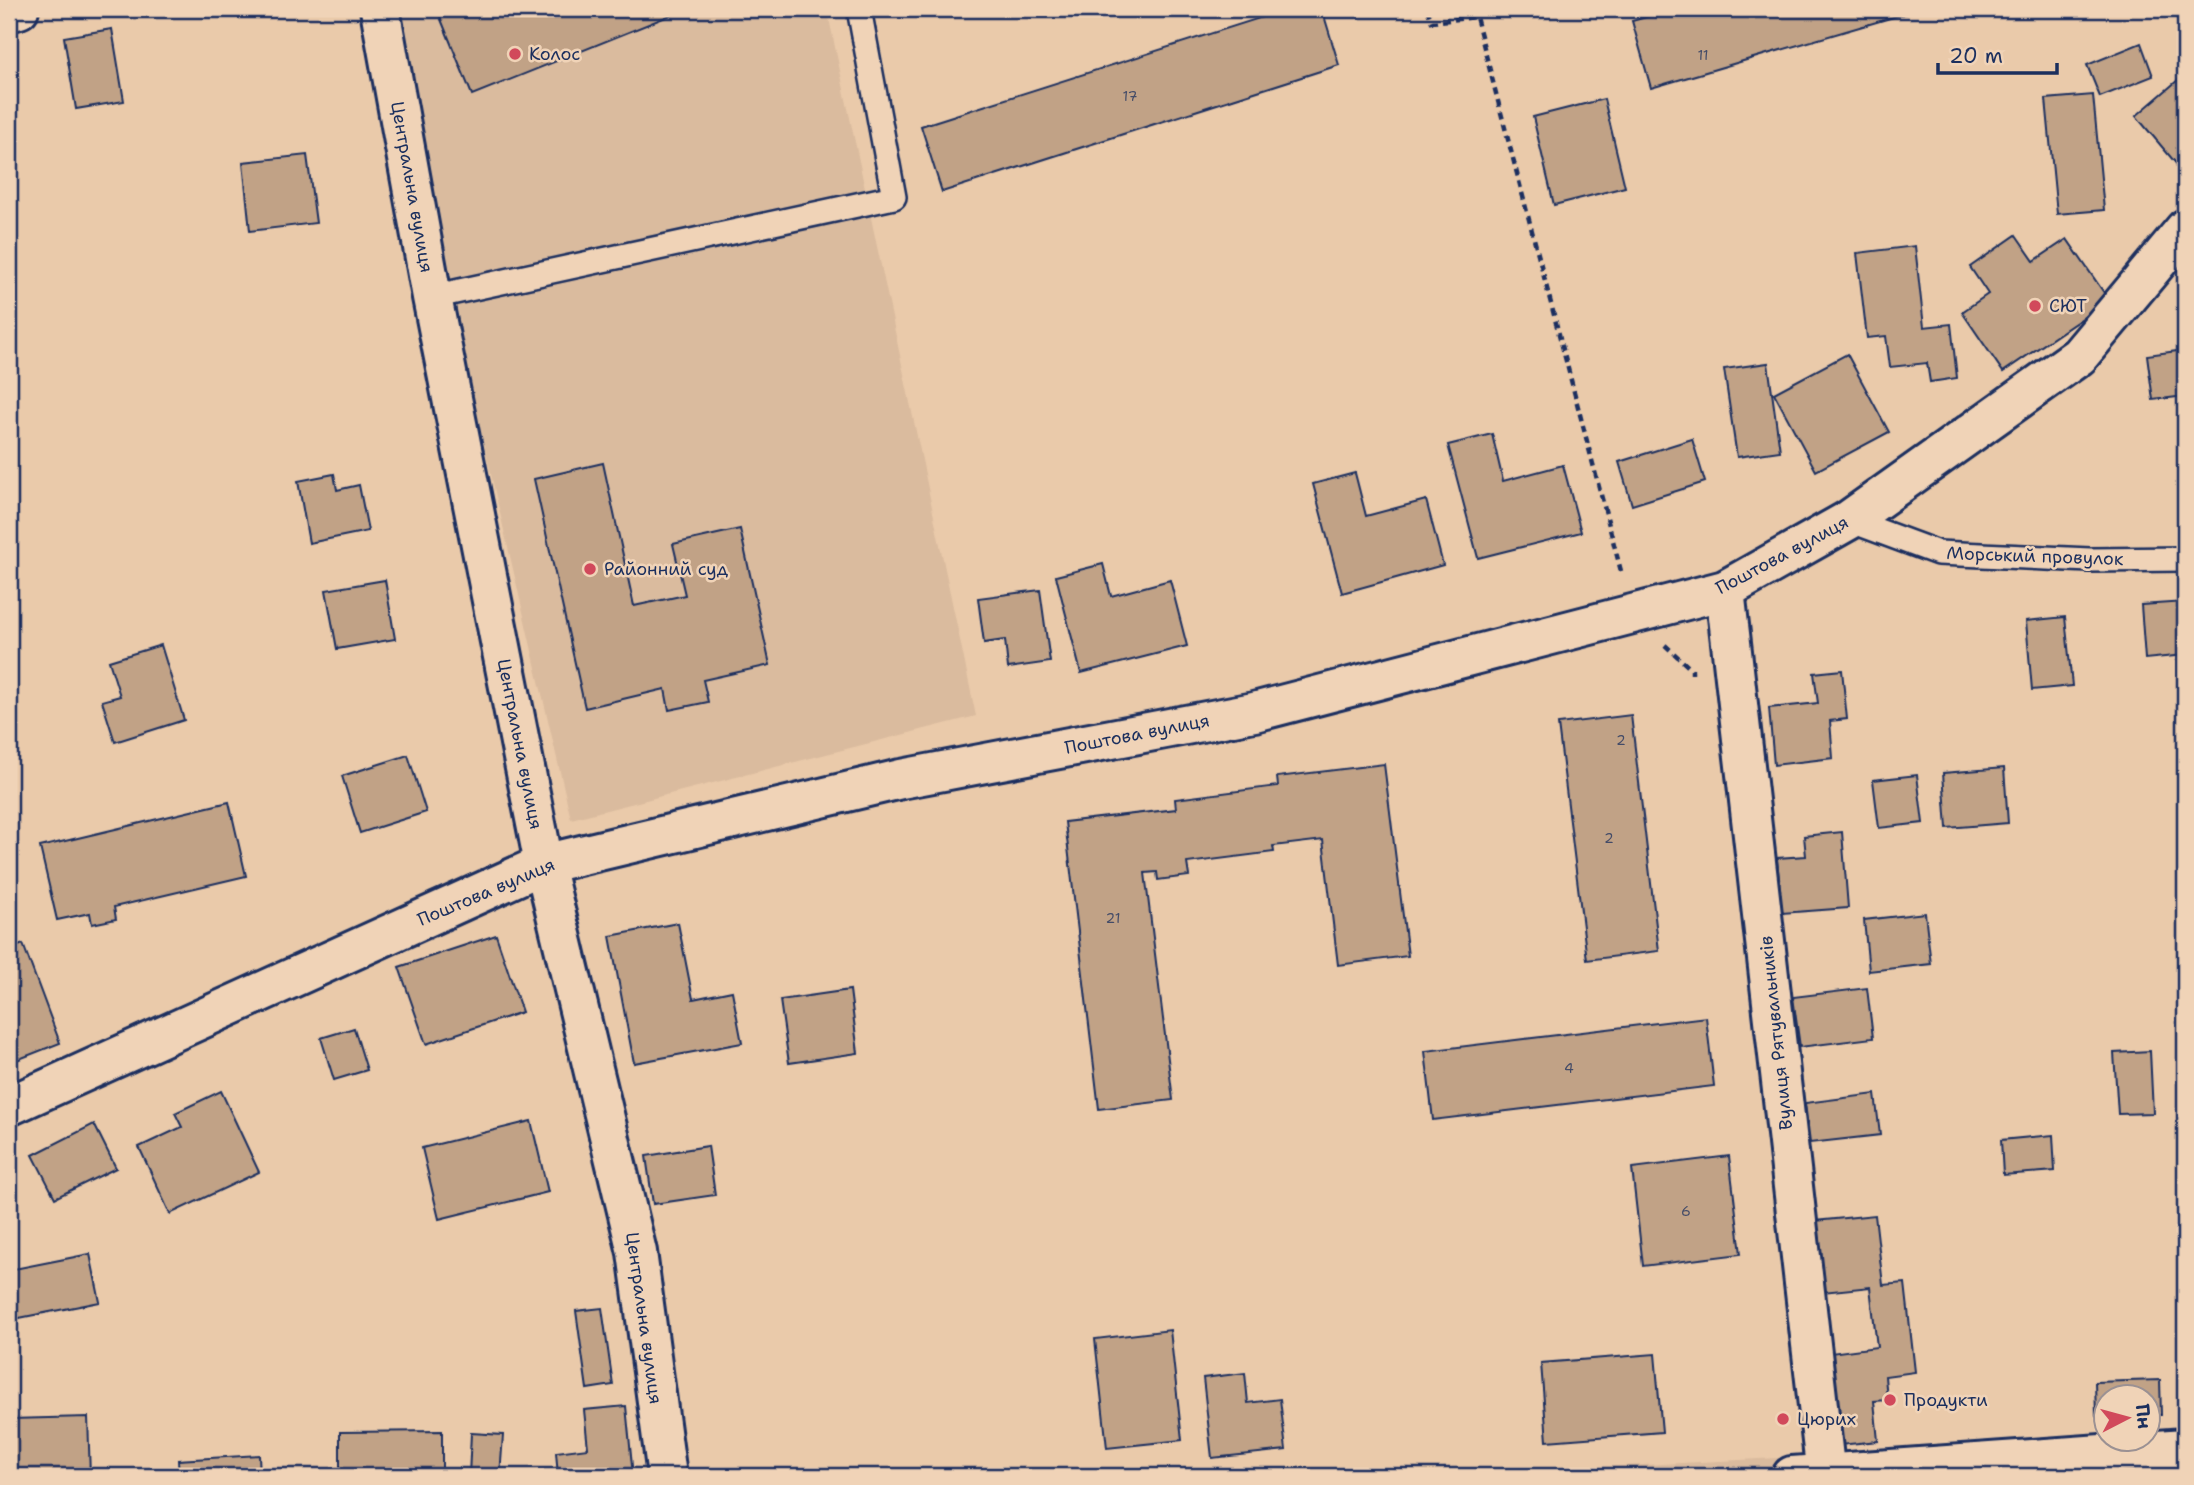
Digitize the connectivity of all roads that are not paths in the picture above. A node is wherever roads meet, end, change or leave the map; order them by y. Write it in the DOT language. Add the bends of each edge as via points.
graph roads {
  1 [pos="19,9"];
  2 [pos="380,9"];
  3 [pos="859,9"];
  4 [pos="9,12"];
  5 [pos="2185,229"];
  6 [pos="432,297"];
  7 [pos="1849,520"];
  8 [pos="2185,559"];
  9 [pos="1726,590"];
  10 [pos="544,864"];
  11 [pos="9,1106"];
  12 [pos="2185,1448"];
  13 [pos="1814,1475"];
  14 [pos="667,1476"];
  1 -- 4 [label="street"];
  2 -- 6 [label="street, Центральна вулиця"];
  3 -- 6 [label="lane" via="894,197"];
  5 -- 7 [label="street, Поштова вулиця" via="2079,356"];
  6 -- 10 [label="street, Центральна вулиця"];
  7 -- 8 [label="lane, Морський провулок" via="1938,553"];
  7 -- 9 [label="street, Поштова вулиця"];
  9 -- 10 [label="street, Поштова вулиця" via="1254,712 901,779"];
  9 -- 13 [label="street, Вулиця Рятувальників"];
  10 -- 11 [label="street, Поштова вулиця"];
  10 -- 14 [label="street, Центральна вулиця" via="637,1252"];
  12 -- 13 [label="street"];
}
